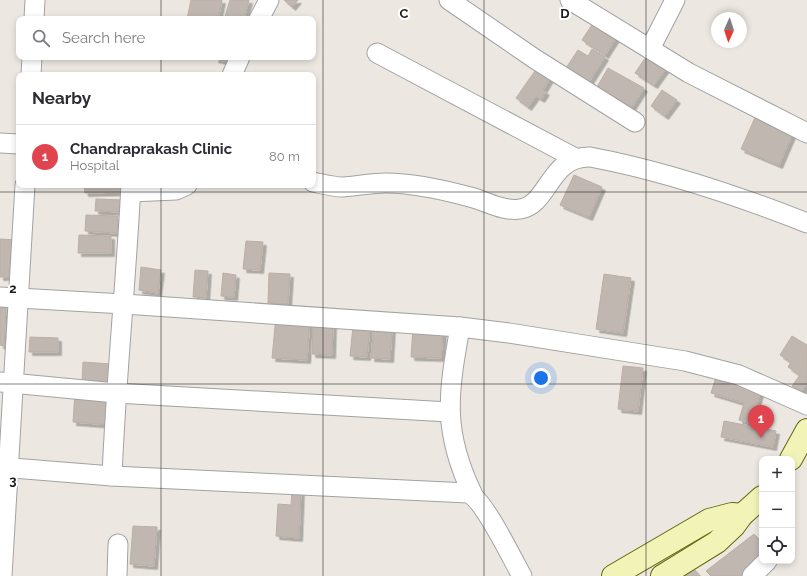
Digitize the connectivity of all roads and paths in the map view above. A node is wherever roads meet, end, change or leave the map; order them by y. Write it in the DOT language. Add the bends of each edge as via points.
graph roads {
  1 [pos="35,0"];
  2 [pos="269,0"];
  3 [pos="450,0"];
  4 [pos="570,0"];
  5 [pos="675,0"];
  6 [pos="34,16"];
  7 [pos="261,16"];
  8 [pos="650,49"];
  9 [pos="377,53"];
  10 [pos="32,60"];
  11 [pos="239,60"];
  12 [pos="31,72"];
  13 [pos="233,72"];
  14 [pos="636,122"];
  15 [pos="807,133"];
  16 [pos="0,143"];
  17 [pos="16,144"];
  18 [pos="575,158"];
  19 [pos="316,183"];
  20 [pos="25,188"];
  21 [pos="180,188"];
  22 [pos="131,189"];
  23 [pos="807,223"];
  24 [pos="9,298"];
  25 [pos="124,304"];
  26 [pos="460,327"];
  27 [pos="7,383"];
  28 [pos="116,393"];
  29 [pos="807,405"];
  30 [pos="449,412"];
  31 [pos="807,430"];
  32 [pos="793,456"];
  33 [pos="4,467"];
  34 [pos="112,476"];
  35 [pos="473,495"];
  36 [pos="759,500"];
  37 [pos="742,515"];
  38 [pos="118,544"];
  39 [pos="763,564"];
  40 [pos="2,576"];
  41 [pos="117,576"];
  42 [pos="522,576"];
  43 [pos="613,576"];
  44 [pos="662,576"];
  45 [pos="752,576"];
  1 -- 6 [label="street"];
  2 -- 7 [label="street"];
  3 -- 14 [label="street" via="535,59"];
  4 -- 8 [label="street"];
  5 -- 8 [label="street"];
  8 -- 15 [label="street" via="711,86"];
  9 -- 18 [label="street"];
  10 -- 12 [label="street"];
  11 -- 13 [label="street"];
  16 -- 17 [label="street"];
  18 -- 19 [label="street" via="559,170 537,200 521,209 510,210 470,197 413,186 386,183 342,187"];
  18 -- 23 [label="street" via="590,157 656,171 721,190"];
  20 -- 24 [label="street"];
  21 -- 22 [label="street"];
  22 -- 25 [label="street"];
  24 -- 25 [label="street"];
  24 -- 27 [label="street"];
  25 -- 26 [label="street"];
  25 -- 28 [label="street"];
  26 -- 29 [label="street" via="685,361 739,375"];
  26 -- 30 [label="street" via="452,373"];
  27 -- 28 [label="street"];
  27 -- 33 [label="street"];
  28 -- 30 [label="street"];
  28 -- 34 [label="street"];
  30 -- 35 [label="street" via="460,469"];
  31 -- 32 [label="street"];
  33 -- 34 [label="street"];
  33 -- 40 [label="street"];
  34 -- 35 [label="street" via="460,492"];
  35 -- 42 [label="street" via="482,506"];
  36 -- 37 [label="street"];
  37 -- 43 [label="street" via="732,514 709,520"];
  37 -- 44 [label="street" via="728,534"];
  38 -- 41 [label="street"];
  39 -- 45 [label="street"];
}
